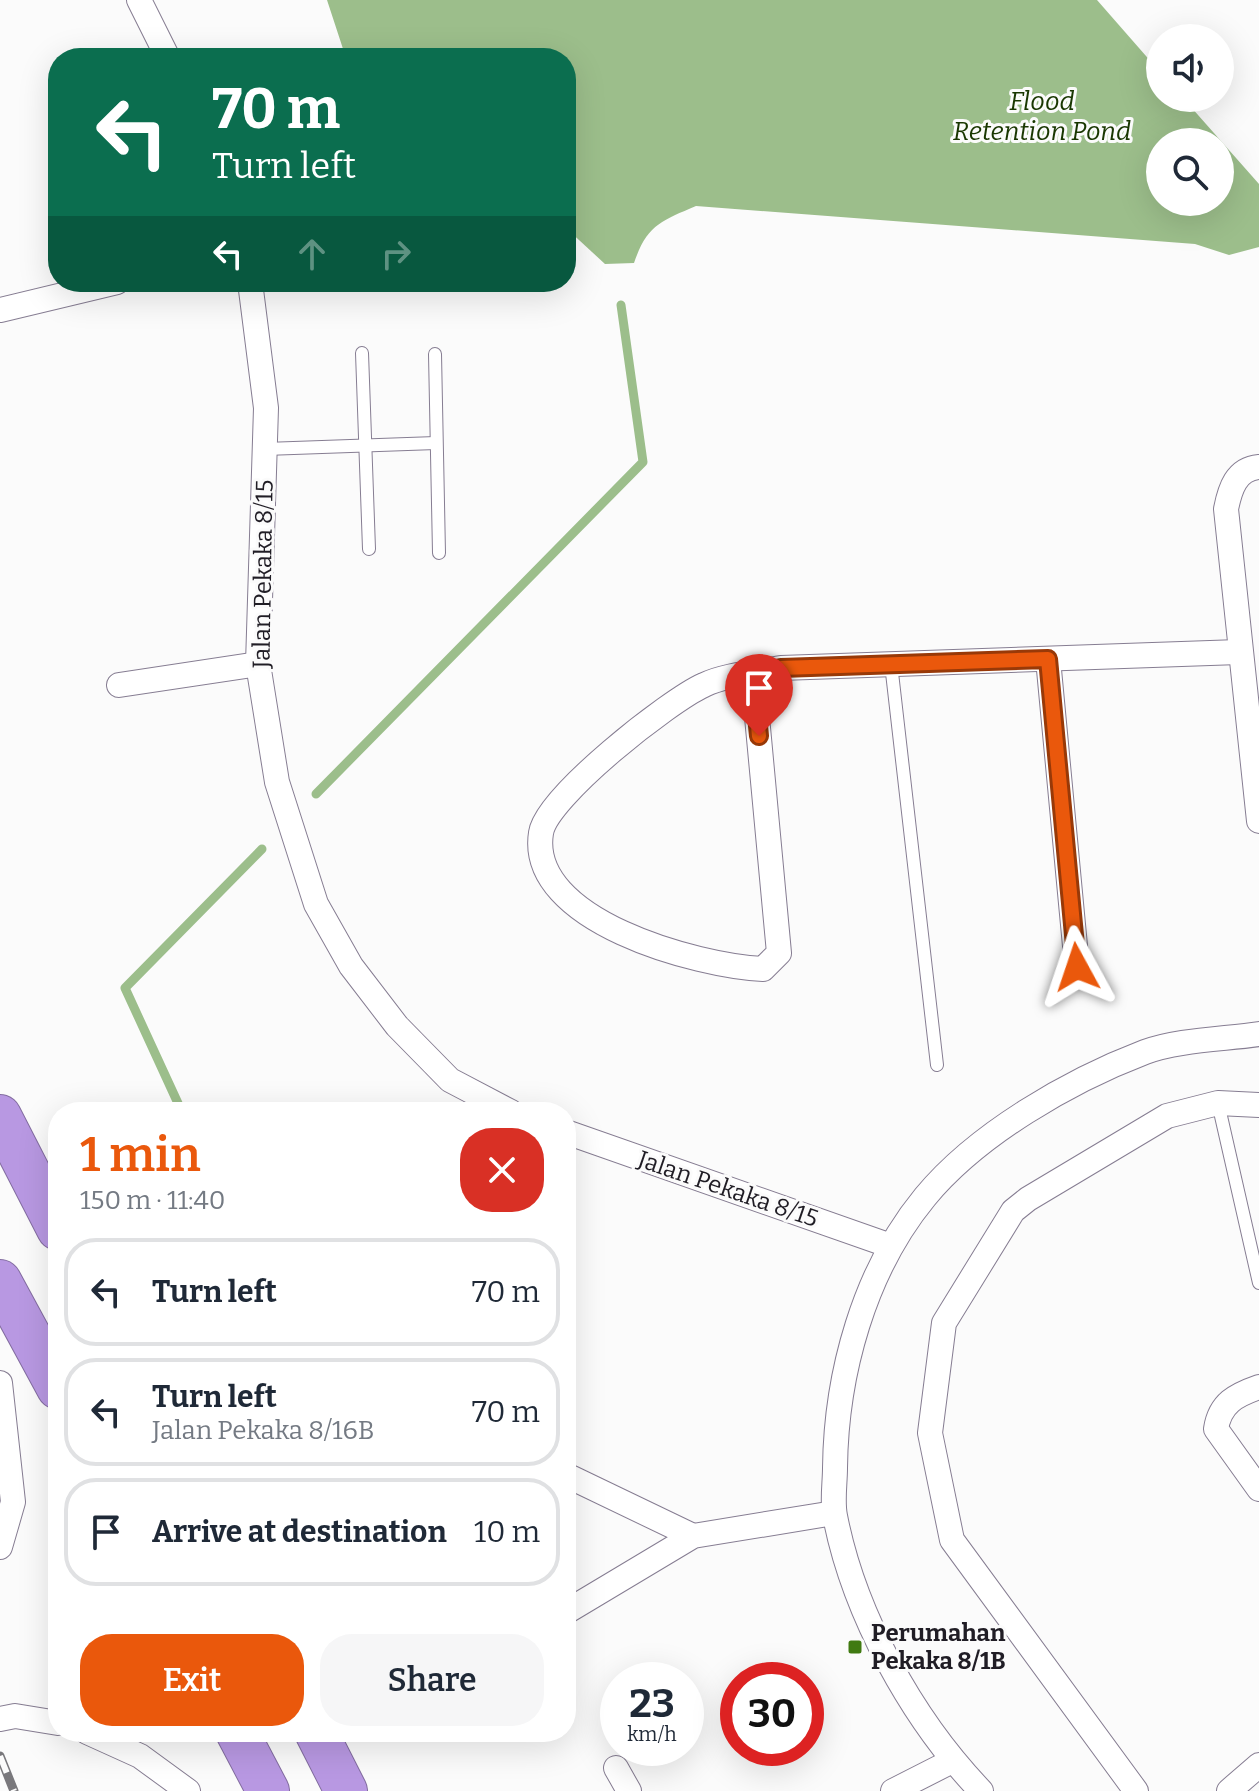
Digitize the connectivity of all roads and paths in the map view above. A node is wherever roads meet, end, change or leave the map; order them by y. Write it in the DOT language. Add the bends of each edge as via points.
graph roads {
  1 [pos="139,0"];
  2 [pos="163,48"];
  3 [pos="75,292"];
  4 [pos="251,292"];
  5 [pos="0,310"];
  6 [pos="362,353"];
  7 [pos="435,354"];
  8 [pos="436,443"];
  9 [pos="365,446"];
  10 [pos="265,449"];
  11 [pos="1259,467"];
  12 [pos="369,549"];
  13 [pos="439,553"];
  14 [pos="1239,652"];
  15 [pos="1048,659"];
  16 [pos="258,664"];
  17 [pos="891,664"];
  18 [pos="753,674"];
  19 [pos="119,685"];
  20 [pos="1259,821"];
  21 [pos="1077,967"];
  22 [pos="1259,1034"];
  23 [pos="937,1065"];
  24 [pos="492,1102"];
  25 [pos="1218,1103"];
  26 [pos="1259,1105"];
  27 [pos="0,1116"];
  28 [pos="576,1136"];
  29 [pos="48,1210"];
  30 [pos="891,1246"];
  31 [pos="0,1281"];
  32 [pos="1259,1283"];
  33 [pos="48,1370"];
  34 [pos="0,1383"];
  35 [pos="1259,1387"];
  36 [pos="576,1480"];
  37 [pos="1259,1489"];
  38 [pos="834,1513"];
  39 [pos="693,1536"];
  40 [pos="0,1547"];
  41 [pos="576,1606"];
  42 [pos="0,1719"];
  43 [pos="48,1721"];
  44 [pos="109,1742"];
  45 [pos="242,1742"];
  46 [pos="321,1742"];
  47 [pos="952,1761"];
  48 [pos="1259,1765"];
  49 [pos="616,1768"];
  50 [pos="188,1791"];
  51 [pos="268,1791"];
  52 [pos="346,1791"];
  53 [pos="629,1791"];
  54 [pos="893,1791"];
  55 [pos="981,1791"];
  56 [pos="1136,1791"];
  57 [pos="1229,1791"];
  1 -- 2 [label="street"];
  3 -- 5 [label="street"];
  4 -- 10 [label="street, Jalan Pekaka 8/15" via="266,408"];
  6 -- 9 [label="lane"];
  7 -- 8 [label="lane"];
  8 -- 9 [label="lane"];
  8 -- 13 [label="lane"];
  9 -- 10 [label="lane"];
  9 -- 12 [label="lane"];
  10 -- 16 [label="street, Jalan Pekaka 8/15"];
  11 -- 14 [label="street" via="1237,477 1226,509"];
  14 -- 15 [label="street"];
  14 -- 20 [label="street"];
  15 -- 17 [label="street"];
  15 -- 21 [label="street"];
  16 -- 19 [label="street"];
  16 -- 24 [label="street, Jalan Pekaka 8/15" via="277,782 316,904 351,966 397,1026 450,1080"];
  17 -- 18 [label="street"];
  17 -- 23 [label="lane"];
  18 -- 18 [label="street" via="707,683 669,704 560,797 540,831 541,861 561,890 605,926 648,946 737,968 763,969 779,953"];
  22 -- 30 [label="street" via="1148,1051 1043,1101 980,1145 926,1196"];
  25 -- 26 [label="street"];
  25 -- 32 [label="lane"];
  25 -- 56 [label="street" via="1167,1116 1013,1211 944,1323 930,1433 952,1540"];
  27 -- 29 [label="highway"];
  28 -- 30 [label="street, Jalan Pekaka 8/15"];
  30 -- 38 [label="street" via="856,1330 836,1421"];
  31 -- 33 [label="highway"];
  34 -- 40 [label="street" via="13,1502"];
  35 -- 37 [label="street" via="1235,1395 1218,1415 1216,1429"];
  36 -- 39 [label="street"];
  38 -- 39 [label="street"];
  38 -- 47 [label="street" via="872,1629"];
  39 -- 41 [label="street"];
  42 -- 43 [label="street"];
  44 -- 50 [label="street" via="140,1756"];
  45 -- 51 [label="highway"];
  46 -- 52 [label="highway"];
  47 -- 54 [label="street"];
  47 -- 55 [label="street"];
  48 -- 57 [label="street"];
  49 -- 53 [label="street"];
}
